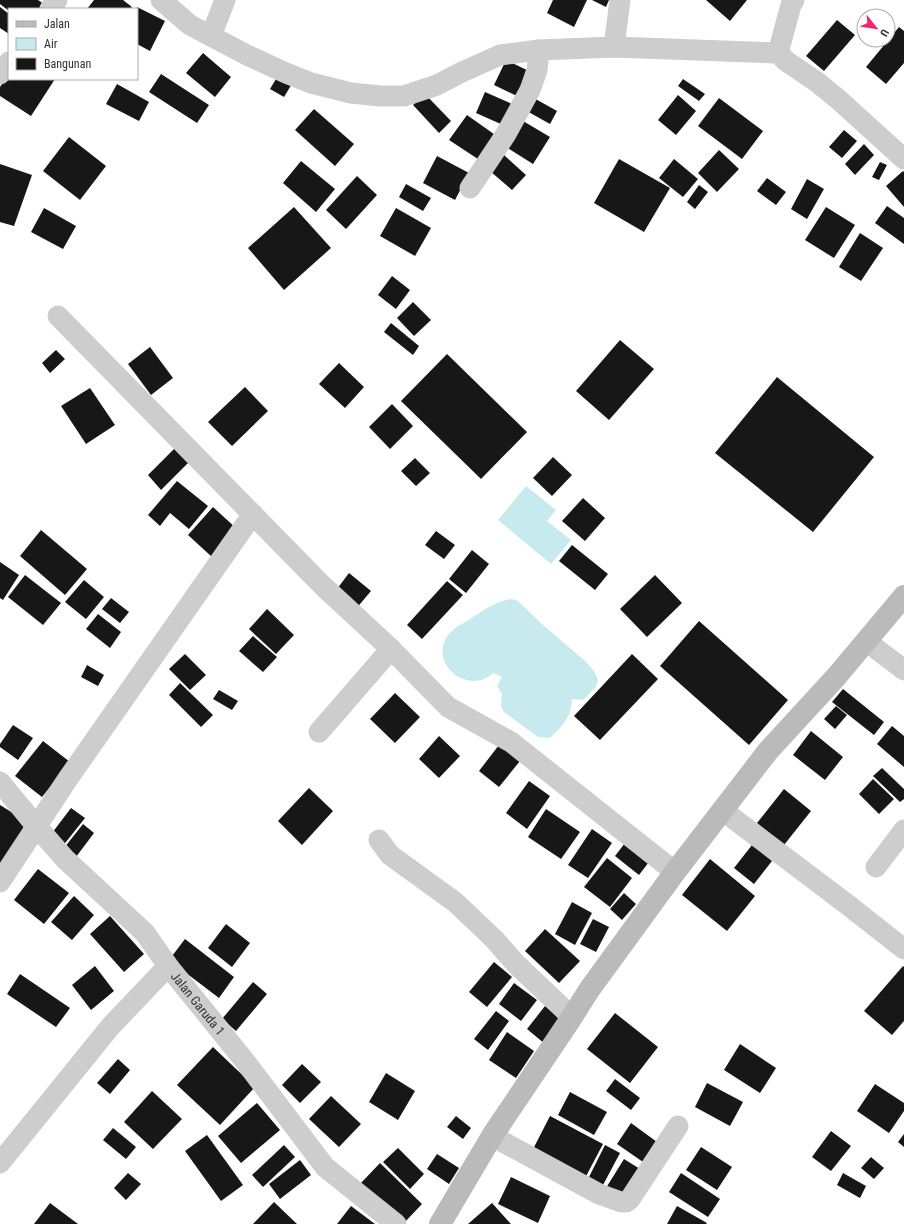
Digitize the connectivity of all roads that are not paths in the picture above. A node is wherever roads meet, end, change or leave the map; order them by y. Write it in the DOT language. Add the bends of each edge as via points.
graph roads {
  1 [pos="57,0"];
  2 [pos="161,0"];
  3 [pos="225,0"];
  4 [pos="620,0"];
  5 [pos="794,0"];
  6 [pos="51,8"];
  7 [pos="211,36"];
  8 [pos="614,47"];
  9 [pos="539,50"];
  10 [pos="778,53"];
  11 [pos="8,63"];
  12 [pos="0,74"];
  13 [pos="904,159"];
  14 [pos="470,188"];
  15 [pos="58,316"];
  16 [pos="253,514"];
  17 [pos="904,596"];
  18 [pos="866,641"];
  19 [pos="391,649"];
  20 [pos="904,670"];
  21 [pos="319,732"];
  22 [pos="0,782"];
  23 [pos="722,810"];
  24 [pos="37,827"];
  25 [pos="904,830"];
  26 [pos="379,840"];
  27 [pos="876,867"];
  28 [pos="675,872"];
  29 [pos="0,882"];
  30 [pos="904,948"];
  31 [pos="168,966"];
  32 [pos="572,1017"];
  33 [pos="678,1126"];
  34 [pos="492,1136"];
  35 [pos="0,1163"];
  36 [pos="396,1224"];
  37 [pos="440,1224"];
  1 -- 6 [label="street"];
  2 -- 7 [label="street" via="190,25"];
  3 -- 7 [label="street"];
  4 -- 8 [label="street"];
  5 -- 10 [label="street"];
  7 -- 9 [label="street" via="311,83 351,93 380,96 404,96 437,85 500,55"];
  8 -- 9 [label="street"];
  8 -- 10 [label="street"];
  9 -- 14 [label="street" via="530,90 506,134"];
  10 -- 13 [label="street" via="786,62 818,82"];
  11 -- 12 [label="street"];
  15 -- 16 [label="street"];
  16 -- 19 [label="street" via="323,586"];
  16 -- 24 [label="street" via="67,780"];
  17 -- 18 [label="street"];
  18 -- 20 [label="street"];
  18 -- 23 [label="street" via="768,751"];
  19 -- 21 [label="street"];
  19 -- 28 [label="street" via="448,707 511,742"];
  22 -- 24 [label="street, Jalan Garuda 1"];
  23 -- 28 [label="street"];
  23 -- 30 [label="street"];
  24 -- 29 [label="street"];
  24 -- 31 [label="street, Jalan Garuda 1" via="65,859 145,933"];
  25 -- 27 [label="street"];
  26 -- 32 [label="street" via="390,854 455,902"];
  28 -- 32 [label="street"];
  31 -- 35 [label="street" via="110,1027"];
  31 -- 36 [label="street, Jalan Garuda 1" via="244,1060 325,1167"];
  32 -- 34 [label="street"];
  33 -- 34 [label="street" via="626,1202 599,1194"];
  34 -- 37 [label="street"];
}
